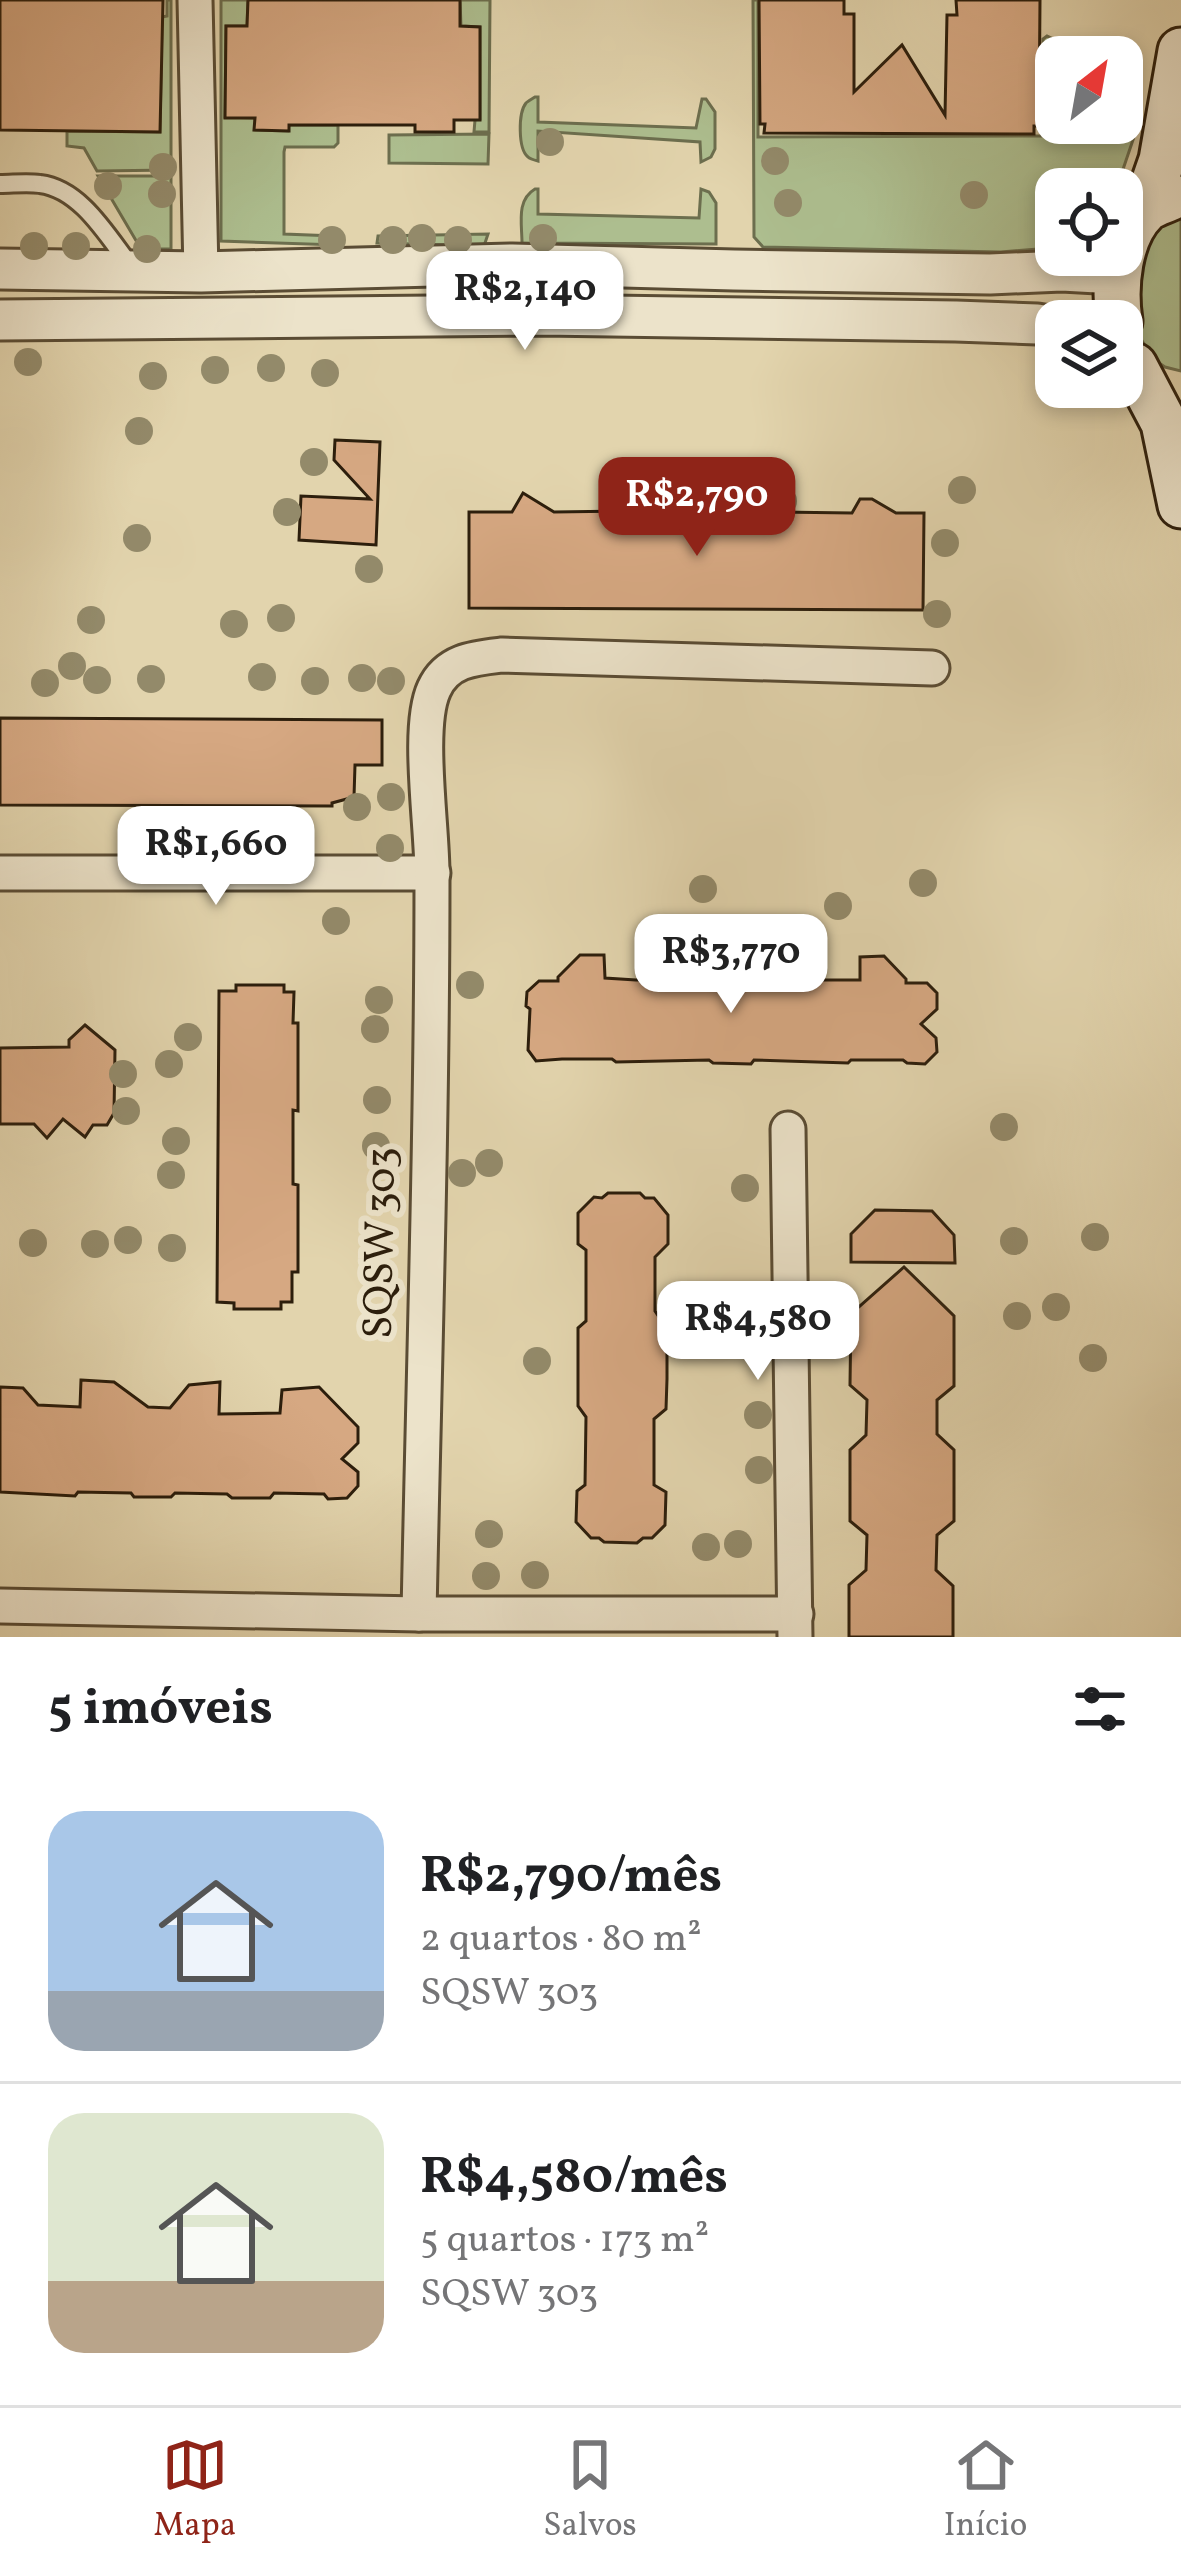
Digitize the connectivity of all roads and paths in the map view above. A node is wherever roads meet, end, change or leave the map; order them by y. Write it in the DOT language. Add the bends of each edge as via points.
graph roads {
  1 [pos="195,0"];
  2 [pos="1181,51"];
  3 [pos="0,184"];
  4 [pos="1163,202"];
  5 [pos="0,268"];
  6 [pos="134,269"];
  7 [pos="201,272"];
  8 [pos="1035,272"];
  9 [pos="0,320"];
  10 [pos="1035,324"];
  11 [pos="1143,360"];
  12 [pos="1143,378"];
  13 [pos="1181,387"];
  14 [pos="1181,505"];
  15 [pos="932,668"];
  16 [pos="433,873"];
  17 [pos="0,874"];
  18 [pos="788,1129"];
  19 [pos="0,1606"];
  20 [pos="419,1614"];
  21 [pos="795,1626"];
  1 -- 7 [label="street"];
  2 -- 4 [label="main road"];
  3 -- 6 [label="lane" via="62,191"];
  5 -- 6 [label="street"];
  6 -- 7 [label="street"];
  7 -- 8 [label="street" via="512,264"];
  9 -- 10 [label="street" via="543,315"];
  11 -- 13 [label="main road" via="1162,383"];
  12 -- 14 [label="main road" via="1164,423"];
  15 -- 16 [label="street, SQSW 303" via="470,658 435,685 427,710"];
  16 -- 17 [label="street"];
  16 -- 20 [label="street, SQSW 303"];
  18 -- 21 [label="street"];
  19 -- 20 [label="street"];
  20 -- 21 [label="street"];
}
